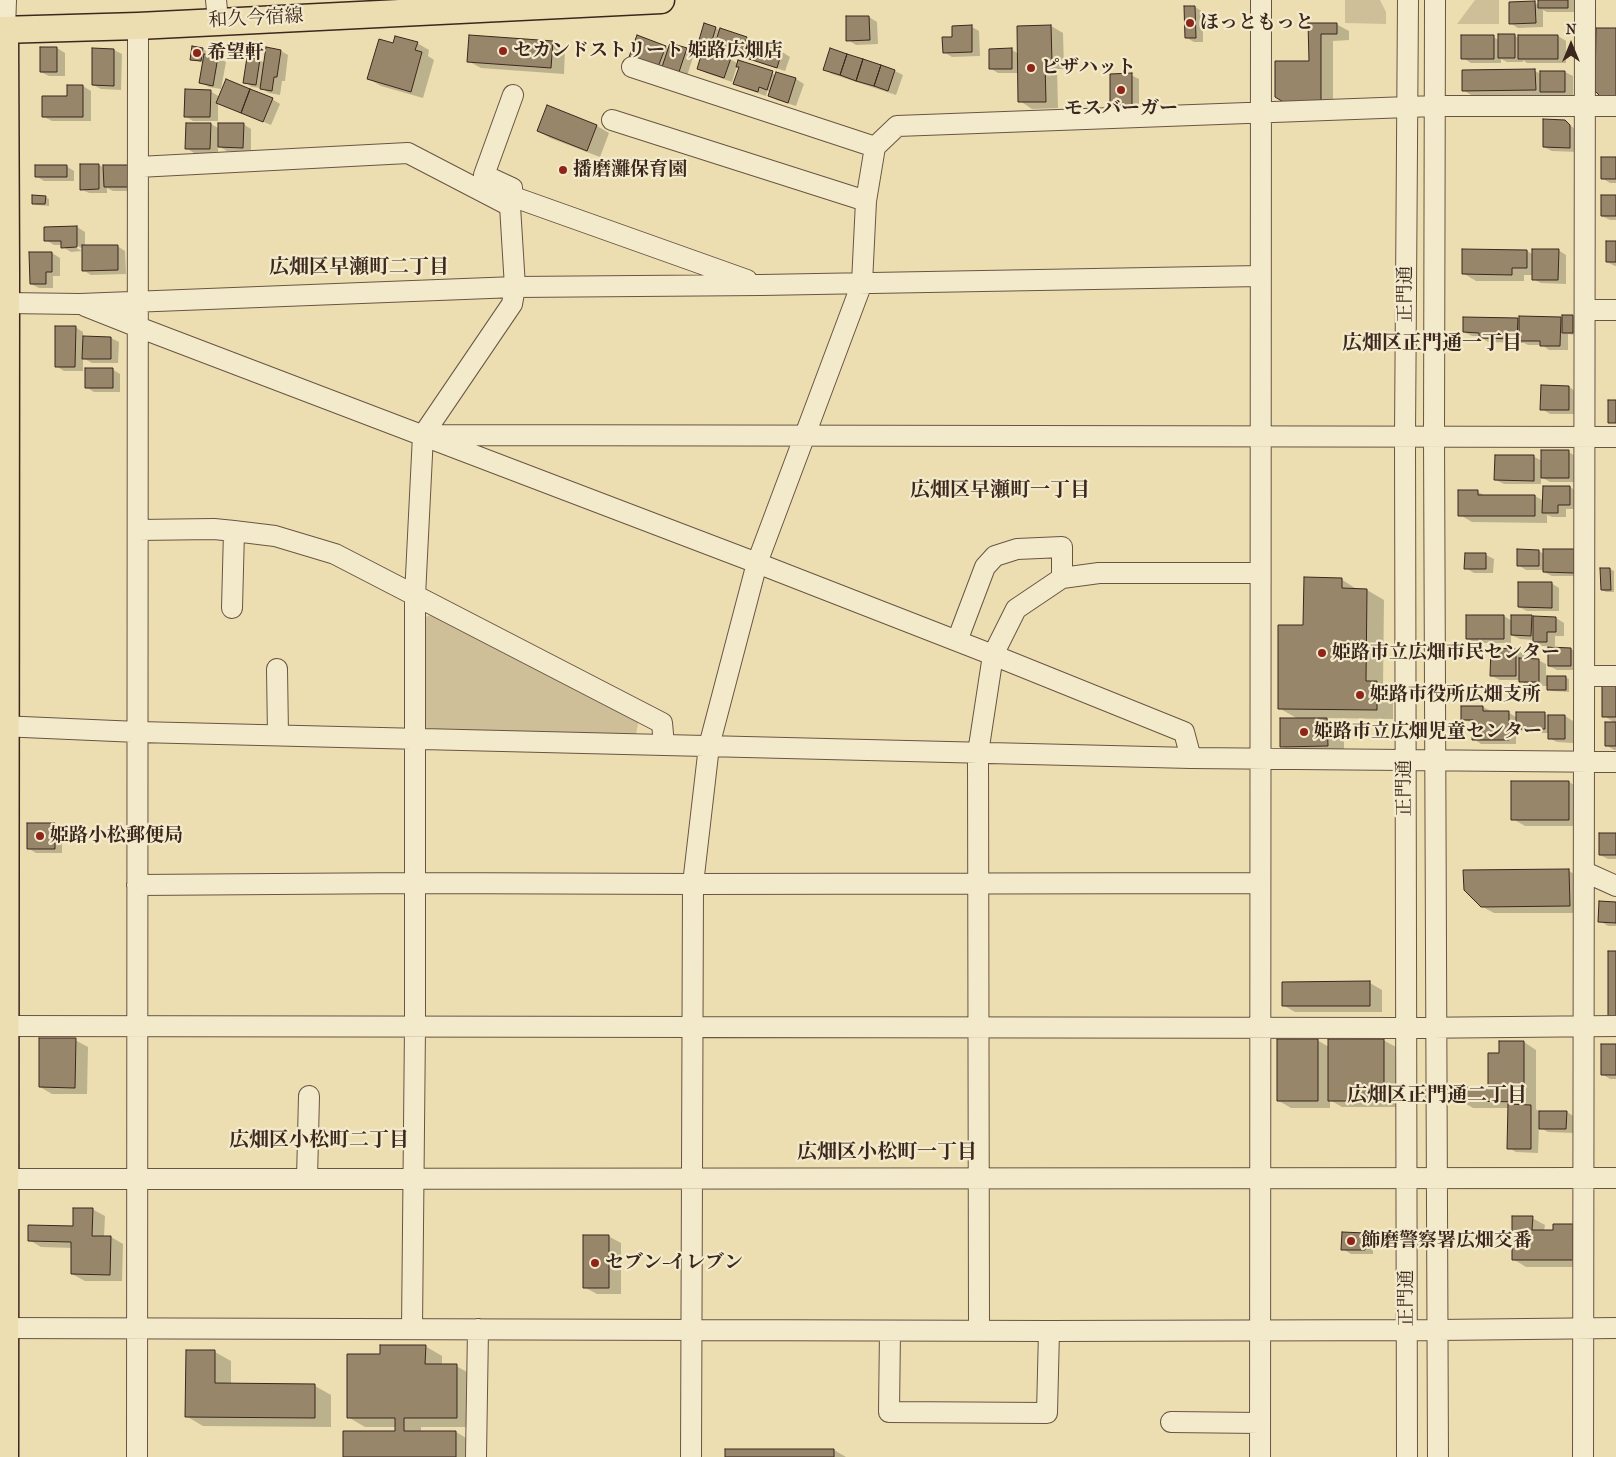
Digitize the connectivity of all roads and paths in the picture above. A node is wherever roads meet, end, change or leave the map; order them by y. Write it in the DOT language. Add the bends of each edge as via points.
graph roads {
  1 [pos="6,0"];
  2 [pos="661,0"];
  3 [pos="1261,0"];
  4 [pos="1408,0"];
  5 [pos="1435,0"];
  6 [pos="1585,0"];
  7 [pos="595,2"];
  8 [pos="217,10"];
  9 [pos="138,26"];
  10 [pos="2,31"];
  11 [pos="632,67"];
  12 [pos="513,95"];
  13 [pos="1435,106"];
  14 [pos="1584,106"];
  15 [pos="1616,106"];
  16 [pos="1408,107"];
  17 [pos="1261,113"];
  18 [pos="612,120"];
  19 [pos="875,147"];
  20 [pos="138,167"];
  21 [pos="511,201"];
  22 [pos="866,201"];
  23 [pos="3,273"];
  24 [pos="1260,276"];
  25 [pos="862,283"];
  26 [pos="761,285"];
  27 [pos="515,287"];
  28 [pos="138,302"];
  29 [pos="6,303"];
  30 [pos="80,304"];
  31 [pos="1584,310"];
  32 [pos="1616,310"];
  33 [pos="138,327"];
  34 [pos="423,435"];
  35 [pos="806,435"];
  36 [pos="1260,436"];
  37 [pos="1405,436"];
  38 [pos="1434,436"];
  39 [pos="1616,436"];
  40 [pos="1584,437"];
  41 [pos="138,530"];
  42 [pos="234,531"];
  43 [pos="757,563"];
  44 [pos="1260,573"];
  45 [pos="1062,578"];
  46 [pos="415,596"];
  47 [pos="232,608"];
  48 [pos="957,642"];
  49 [pos="993,655"];
  50 [pos="277,669"];
  51 [pos="1584,676"];
  52 [pos="1616,676"];
  53 [pos="2,726"];
  54 [pos="138,732"];
  55 [pos="278,734"];
  56 [pos="414,738"];
  57 [pos="664,745"];
  58 [pos="709,746"];
  59 [pos="978,753"];
  60 [pos="1191,758"];
  61 [pos="1260,758"];
  62 [pos="1405,761"];
  63 [pos="1436,761"];
  64 [pos="1584,762"];
  65 [pos="1616,762"];
  66 [pos="1584,872"];
  67 [pos="414,883"];
  68 [pos="1260,883"];
  69 [pos="693,884"];
  70 [pos="978,884"];
  71 [pos="138,886"];
  72 [pos="1616,886"];
  73 [pos="1584,1025"];
  74 [pos="2,1026"];
  75 [pos="138,1026"];
  76 [pos="415,1026"];
  77 [pos="1616,1026"];
  78 [pos="692,1028"];
  79 [pos="979,1028"];
  80 [pos="1260,1028"];
  81 [pos="1405,1028"];
  82 [pos="1437,1028"];
  83 [pos="309,1096"];
  84 [pos="1260,1178"];
  85 [pos="1407,1178"];
  86 [pos="1437,1178"];
  87 [pos="1584,1178"];
  88 [pos="1616,1178"];
  89 [pos="2,1179"];
  90 [pos="306,1179"];
  91 [pos="414,1179"];
  92 [pos="691,1179"];
  93 [pos="979,1179"];
  94 [pos="138,1180"];
  95 [pos="2,1328"];
  96 [pos="137,1328"];
  97 [pos="1582,1328"];
  98 [pos="1616,1328"];
  99 [pos="412,1329"];
  100 [pos="478,1329"];
  101 [pos="691,1330"];
  102 [pos="1260,1330"];
  103 [pos="1407,1330"];
  104 [pos="1438,1330"];
  105 [pos="890,1331"];
  106 [pos="979,1331"];
  107 [pos="1049,1331"];
  108 [pos="1171,1422"];
  109 [pos="1260,1423"];
  110 [pos="4,1457"];
  111 [pos="137,1457"];
  112 [pos="476,1457"];
  113 [pos="691,1457"];
  114 [pos="1260,1457"];
  115 [pos="1407,1457"];
  116 [pos="1438,1457"];
  117 [pos="1583,1457"];
  1 -- 10 [label="street"];
  2 -- 7 [label="main road, 和久今宿線"];
  3 -- 17 [label="street"];
  4 -- 16 [label="street, 正門通"];
  5 -- 13 [label="street, 正門通"];
  6 -- 14 [label="street"];
  7 -- 8 [label="main road, 和久今宿線"];
  8 -- 9 [label="main road, 和久今宿線"];
  9 -- 10 [label="main road, 和久今宿線"];
  9 -- 20 [label="street"];
  10 -- 23 [label="main road"];
  11 -- 19 [label="street"];
  12 -- 21 [label="street" via="484,175 512,188"];
  13 -- 14 [label="street"];
  13 -- 16 [label="street"];
  13 -- 38 [label="street, 正門通"];
  14 -- 15 [label="street"];
  14 -- 31 [label="street"];
  16 -- 17 [label="street"];
  16 -- 37 [label="street, 正門通"];
  17 -- 19 [label="street" via="897,126"];
  17 -- 24 [label="street"];
  18 -- 22 [label="street"];
  19 -- 22 [label="street"];
  20 -- 21 [label="street" via="408,153"];
  20 -- 28 [label="street"];
  21 -- 26 [label="street"];
  21 -- 27 [label="street"];
  22 -- 25 [label="street"];
  23 -- 29 [label="main road"];
  24 -- 25 [label="street"];
  24 -- 36 [label="street"];
  25 -- 26 [label="street"];
  25 -- 35 [label="street"];
  26 -- 27 [label="street"];
  27 -- 28 [label="street"];
  27 -- 34 [label="street" via="512,304"];
  28 -- 30 [label="street"];
  28 -- 33 [label="street"];
  29 -- 30 [label="street"];
  29 -- 53 [label="main road"];
  30 -- 33 [label="street"];
  31 -- 32 [label="street"];
  31 -- 40 [label="street"];
  33 -- 34 [label="street"];
  33 -- 41 [label="street"];
  34 -- 35 [label="street"];
  34 -- 43 [label="street"];
  34 -- 46 [label="street"];
  35 -- 36 [label="street"];
  35 -- 43 [label="street"];
  36 -- 37 [label="street"];
  36 -- 44 [label="street"];
  37 -- 38 [label="street"];
  37 -- 62 [label="street, 正門通"];
  38 -- 40 [label="street"];
  38 -- 63 [label="street, 正門通"];
  39 -- 40 [label="street"];
  40 -- 51 [label="street"];
  41 -- 42 [label="street"];
  41 -- 54 [label="street"];
  42 -- 46 [label="street" via="275,536 335,554"];
  42 -- 47 [label="street"];
  43 -- 48 [label="street"];
  43 -- 58 [label="street"];
  44 -- 45 [label="street" via="1099,572"];
  44 -- 61 [label="street"];
  45 -- 48 [label="street" via="1062,547 1017,549 995,556 985,567"];
  45 -- 49 [label="street" via="1016,609"];
  46 -- 56 [label="street"];
  46 -- 57 [label="street" via="662,723"];
  48 -- 49 [label="street"];
  49 -- 59 [label="street"];
  49 -- 60 [label="street" via="1184,732"];
  50 -- 55 [label="street"];
  51 -- 52 [label="street"];
  51 -- 64 [label="street"];
  53 -- 54 [label="street"];
  53 -- 74 [label="main road"];
  54 -- 55 [label="street"];
  54 -- 71 [label="street"];
  55 -- 56 [label="street"];
  56 -- 57 [label="street"];
  56 -- 67 [label="street"];
  57 -- 58 [label="street"];
  58 -- 59 [label="street"];
  58 -- 69 [label="street"];
  59 -- 60 [label="street"];
  59 -- 70 [label="street"];
  60 -- 61 [label="street"];
  61 -- 62 [label="street"];
  61 -- 68 [label="street"];
  62 -- 63 [label="street"];
  62 -- 81 [label="street, 正門通"];
  63 -- 64 [label="street"];
  63 -- 82 [label="street, 正門通"];
  64 -- 65 [label="street"];
  64 -- 66 [label="street"];
  66 -- 72 [label="street"];
  66 -- 73 [label="street"];
  67 -- 69 [label="street"];
  67 -- 71 [label="street"];
  67 -- 76 [label="street"];
  68 -- 70 [label="street"];
  68 -- 80 [label="street"];
  69 -- 70 [label="street"];
  69 -- 78 [label="street"];
  70 -- 79 [label="street"];
  71 -- 75 [label="street"];
  73 -- 77 [label="street"];
  73 -- 82 [label="street"];
  73 -- 87 [label="street"];
  74 -- 75 [label="street"];
  74 -- 89 [label="main road"];
  75 -- 76 [label="street"];
  75 -- 94 [label="street"];
  76 -- 78 [label="street"];
  76 -- 91 [label="street"];
  78 -- 79 [label="street"];
  78 -- 92 [label="street"];
  79 -- 80 [label="street"];
  79 -- 93 [label="street"];
  80 -- 81 [label="street"];
  80 -- 84 [label="street"];
  81 -- 82 [label="street"];
  81 -- 85 [label="street, 正門通"];
  82 -- 86 [label="street, 正門通"];
  83 -- 90 [label="street"];
  84 -- 85 [label="street"];
  84 -- 93 [label="street"];
  84 -- 102 [label="street"];
  85 -- 86 [label="street"];
  85 -- 103 [label="street, 正門通"];
  86 -- 87 [label="street"];
  86 -- 104 [label="street, 正門通"];
  87 -- 88 [label="street"];
  87 -- 97 [label="street"];
  89 -- 94 [label="street"];
  89 -- 95 [label="main road"];
  90 -- 91 [label="street"];
  90 -- 94 [label="street"];
  91 -- 92 [label="street"];
  91 -- 99 [label="street"];
  92 -- 93 [label="street"];
  92 -- 101 [label="street"];
  93 -- 106 [label="street"];
  94 -- 96 [label="street"];
  95 -- 96 [label="street"];
  95 -- 110 [label="main road"];
  96 -- 99 [label="street"];
  96 -- 111 [label="street"];
  97 -- 98 [label="street"];
  97 -- 104 [label="street"];
  97 -- 117 [label="street"];
  99 -- 100 [label="street"];
  100 -- 101 [label="street"];
  100 -- 112 [label="street"];
  101 -- 105 [label="street"];
  101 -- 113 [label="street"];
  102 -- 103 [label="street"];
  102 -- 107 [label="street"];
  102 -- 109 [label="street"];
  103 -- 104 [label="street"];
  103 -- 115 [label="street, 正門通"];
  104 -- 116 [label="street, 正門通"];
  105 -- 106 [label="street"];
  105 -- 107 [label="street" via="889,1412 1048,1413"];
  106 -- 107 [label="street"];
  108 -- 109 [label="street"];
  109 -- 114 [label="street"];
}
